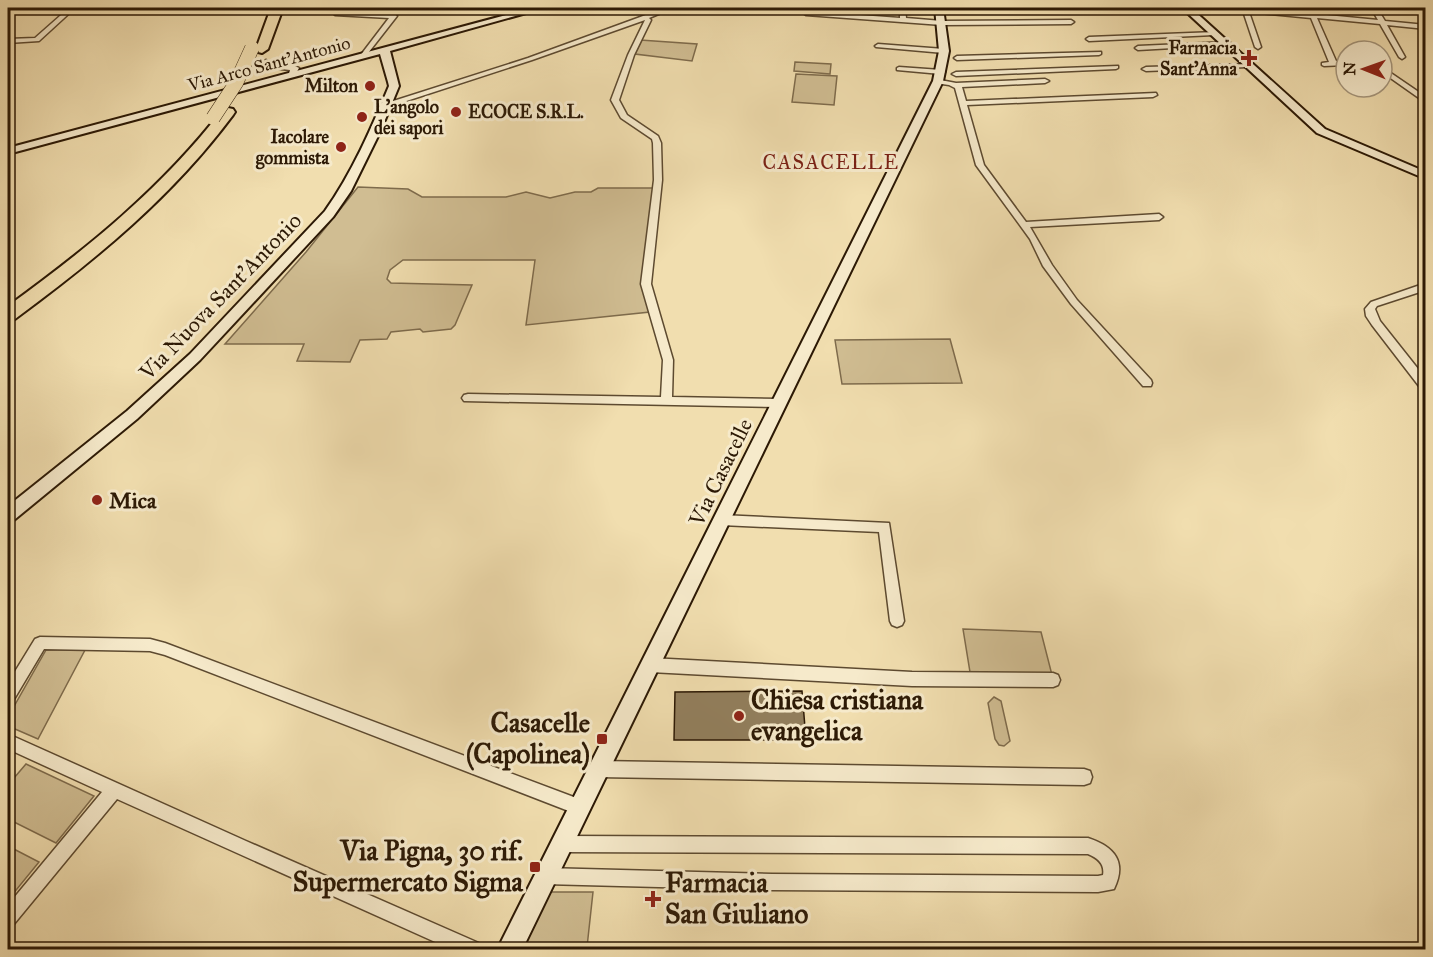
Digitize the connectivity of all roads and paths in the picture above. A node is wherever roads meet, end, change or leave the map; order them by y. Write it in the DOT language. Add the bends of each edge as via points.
graph roads {
  1 [pos="72,8"];
  2 [pos="268,8"];
  3 [pos="277,8"];
  4 [pos="343,8"];
  5 [pos="540,8"];
  6 [pos="670,8"];
  7 [pos="879,8"];
  8 [pos="1186,8"];
  9 [pos="1232,8"];
  10 [pos="1309,8"];
  11 [pos="1374,8"];
  12 [pos="1245,9"];
  13 [pos="806,14"];
  14 [pos="940,15"];
  15 [pos="1313,16"];
  16 [pos="645,17"];
  17 [pos="903,21"];
  18 [pos="1071,22"];
  19 [pos="1382,22"];
  20 [pos="1425,27"];
  21 [pos="1214,33"];
  22 [pos="1089,39"];
  23 [pos="8,41"];
  24 [pos="1226,43"];
  25 [pos="878,46"];
  26 [pos="896,47"];
  27 [pos="1258,47"];
  28 [pos="1138,48"];
  29 [pos="950,51"];
  30 [pos="260,53"];
  31 [pos="1099,53"];
  32 [pos="360,56"];
  33 [pos="383,56"];
  34 [pos="894,57"];
  35 [pos="1402,57"];
  36 [pos="1333,62"];
  37 [pos="1324,64"];
  38 [pos="1334,64"];
  39 [pos="1248,65"];
  40 [pos="1116,66"];
  41 [pos="899,69"];
  42 [pos="1146,69"];
  43 [pos="291,75"];
  44 [pos="945,75"];
  45 [pos="1394,78"];
  46 [pos="1045,81"];
  47 [pos="956,85"];
  48 [pos="1153,95"];
  49 [pos="1425,101"];
  50 [pos="963,103"];
  51 [pos="388,104"];
  52 [pos="8,152"];
  53 [pos="1425,176"];
  54 [pos="163,183"];
  55 [pos="1159,217"];
  56 [pos="1023,225"];
  57 [pos="1425,286"];
  58 [pos="8,307"];
  59 [pos="8,315"];
  60 [pos="1147,383"];
  61 [pos="1425,387"];
  62 [pos="468,398"];
  63 [pos="666,402"];
  64 [pos="778,403"];
  65 [pos="8,515"];
  66 [pos="721,520"];
  67 [pos="897,621"];
  68 [pos="650,665"];
  69 [pos="1053,680"];
  70 [pos="8,696"];
  71 [pos="8,741"];
  72 [pos="598,769"];
  73 [pos="1084,777"];
  74 [pos="114,790"];
  75 [pos="579,807"];
  76 [pos="560,844"];
  77 [pos="544,876"];
  78 [pos="8,918"];
  79 [pos="475,950"];
  80 [pos="509,950"];
  1 -- 23 [label="street" via="37,40"];
  2 -- 30 [label="highway"];
  3 -- 30 [label="highway"];
  4 -- 32 [label="street" via="337,14 394,16"];
  5 -- 33 [label="street" via="401,45"];
  6 -- 16 [label="street"];
  7 -- 17 [label="street" via="903,9"];
  8 -- 21 [label="street"];
  9 -- 12 [label="street"];
  10 -- 15 [label="street"];
  11 -- 19 [label="street"];
  12 -- 15 [label="street"];
  12 -- 27 [label="street"];
  13 -- 17 [label="street"];
  14 -- 17 [label="street"];
  14 -- 18 [label="street"];
  14 -- 29 [label="street, Via Casacelle"];
  15 -- 19 [label="street"];
  15 -- 36 [label="street"];
  16 -- 51 [label="street" via="519,63"];
  16 -- 63 [label="street" via="648,20 615,100 624,116 657,143 658,180 646,284 668,360"];
  19 -- 20 [label="street"];
  19 -- 35 [label="street"];
  21 -- 22 [label="street"];
  21 -- 24 [label="street"];
  24 -- 28 [label="street"];
  24 -- 39 [label="street"];
  25 -- 26 [label="street"];
  26 -- 29 [label="street"];
  26 -- 34 [label="street"];
  29 -- 31 [label="street"];
  29 -- 44 [label="street, Via Casacelle"];
  30 -- 43 [label="street" via="265,66 295,68"];
  30 -- 54 [label="highway, bridge" via="236,83 220,115"];
  32 -- 33 [label="street"];
  32 -- 43 [label="street, Via Arco Sant'Antonio"];
  33 -- 51 [label="street, Via Nuova Sant'Antonio" via="393,79"];
  37 -- 38 [label="street"];
  39 -- 42 [label="street"];
  39 -- 53 [label="street" via="1321,131"];
  40 -- 44 [label="street"];
  41 -- 44 [label="street"];
  43 -- 52 [label="street, Via Arco Sant'Antonio"];
  44 -- 47 [label="street"];
  44 -- 47 [label="street"];
  44 -- 64 [label="street, Via Casacelle"];
  45 -- 49 [label="street"];
  46 -- 47 [label="street"];
  47 -- 50 [label="street"];
  48 -- 50 [label="street"];
  50 -- 56 [label="street" via="980,165"];
  51 -- 65 [label="street, Via Nuova Sant'Antonio" via="345,191 283,265 195,357 132,415"];
  54 -- 58 [label="highway"];
  54 -- 59 [label="highway" via="110,237"];
  55 -- 56 [label="street"];
  56 -- 60 [label="street" via="1074,302"];
  57 -- 61 [label="street" via="1374,304 1370,309 1371,316"];
  62 -- 63 [label="street"];
  63 -- 64 [label="street"];
  64 -- 66 [label="street, Via Casacelle"];
  66 -- 67 [label="street" via="885,526"];
  66 -- 68 [label="street, Via Casacelle"];
  68 -- 69 [label="street" via="912,679"];
  68 -- 72 [label="street, Via Casacelle"];
  70 -- 75 [label="street" via="40,643 150,645"];
  71 -- 74 [label="street"];
  72 -- 73 [label="street"];
  72 -- 75 [label="street, Via Casacelle"];
  74 -- 78 [label="street"];
  74 -- 79 [label="street"];
  75 -- 76 [label="street, Via Casacelle"];
  76 -- 77 [label="street, Via Casacelle"];
  76 -- 77 [label="street" via="1088,846 1099,849 1107,858 1112,876 1108,883 1086,884"];
  77 -- 80 [label="street, Via Casacelle"];
}
